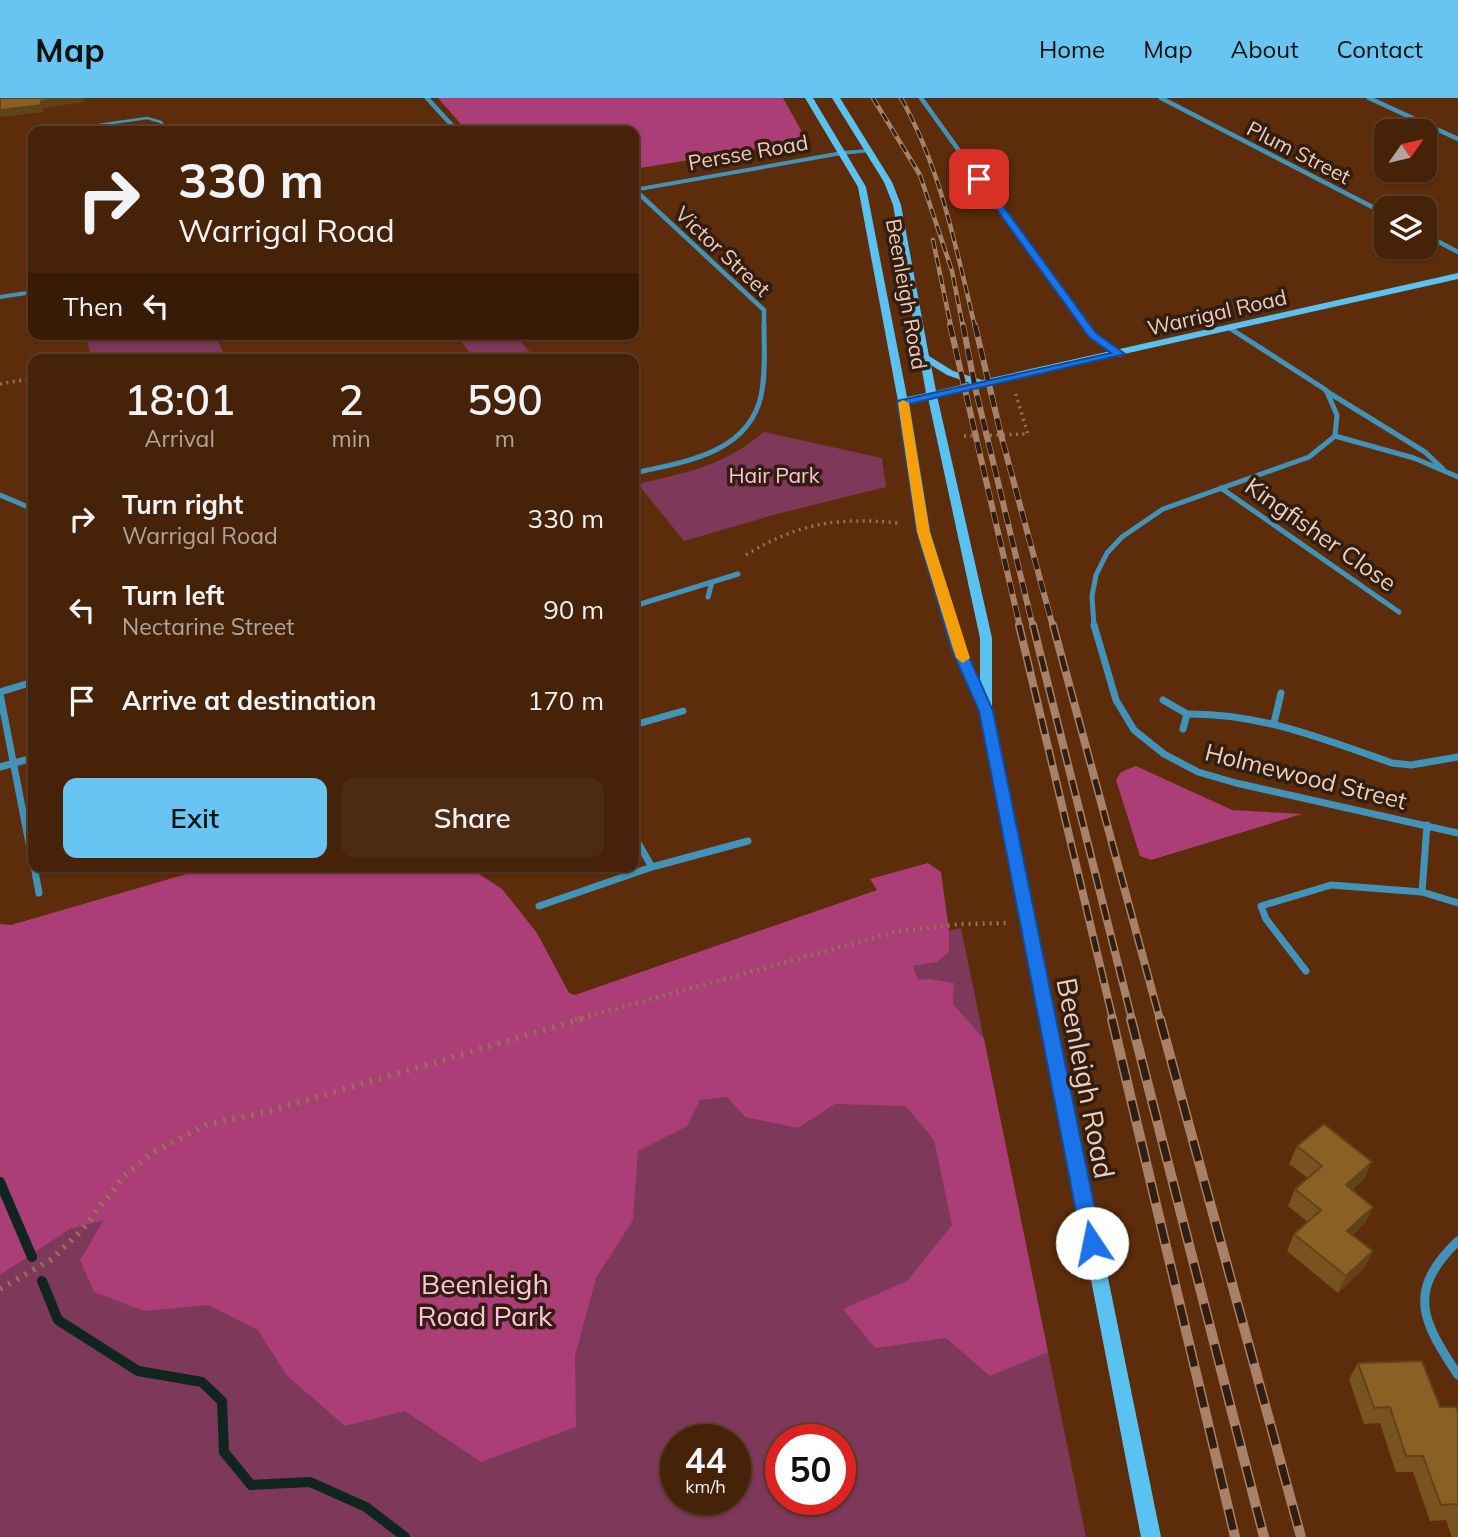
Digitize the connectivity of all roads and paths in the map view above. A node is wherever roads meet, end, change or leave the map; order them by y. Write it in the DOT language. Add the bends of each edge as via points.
graph roads {
  1 [pos="427,98"];
  2 [pos="809,98"];
  3 [pos="836,98"];
  4 [pos="921,98"];
  5 [pos="1161,98"];
  6 [pos="1369,98"];
  7 [pos="92,126"];
  8 [pos="164,126"];
  9 [pos="452,126"];
  10 [pos="1458,139"];
  11 [pos="868,151"];
  12 [pos="842,153"];
  13 [pos="639,189"];
  14 [pos="639,195"];
  15 [pos="1374,208"];
  16 [pos="1437,241"];
  17 [pos="1458,252"];
  18 [pos="1458,278"];
  19 [pos="28,293"];
  20 [pos="0,297"];
  21 [pos="1231,328"];
  22 [pos="1120,354"];
  23 [pos="926,358"];
  24 [pos="28,379"];
  25 [pos="0,384"];
  26 [pos="988,384"];
  27 [pos="1326,390"];
  28 [pos="1015,392"];
  29 [pos="932,396"];
  30 [pos="903,401"];
  31 [pos="964,436"];
  32 [pos="1335,436"];
  33 [pos="1443,469"];
  34 [pos="639,472"];
  35 [pos="1458,477"];
  36 [pos="1221,488"];
  37 [pos="0,495"];
  38 [pos="28,507"];
  39 [pos="898,523"];
  40 [pos="746,555"];
  41 [pos="738,574"];
  42 [pos="712,582"];
  43 [pos="708,597"];
  44 [pos="639,604"];
  45 [pos="1399,612"];
  46 [pos="28,684"];
  47 [pos="0,693"];
  48 [pos="1280,693"];
  49 [pos="1163,700"];
  50 [pos="683,711"];
  51 [pos="986,711"];
  52 [pos="1187,714"];
  53 [pos="1274,723"];
  54 [pos="639,724"];
  55 [pos="1183,729"];
  56 [pos="1458,757"];
  57 [pos="28,759"];
  58 [pos="14,763"];
  59 [pos="0,767"];
  60 [pos="1427,825"];
  61 [pos="1458,833"];
  62 [pos="28,834"];
  63 [pos="748,841"];
  64 [pos="639,845"];
  65 [pos="652,867"];
  66 [pos="35,872"];
  67 [pos="638,872"];
  68 [pos="639,872"];
  69 [pos="1422,892"];
  70 [pos="39,893"];
  71 [pos="1458,903"];
  72 [pos="540,906"];
  73 [pos="1028,923"];
  74 [pos="1306,971"];
  75 [pos="1458,1241"];
  76 [pos="0,1289"];
  77 [pos="1458,1375"];
  78 [pos="1151,1537"];
  1 -- 9 [label="street"];
  2 -- 12 [label="main road, Beenleigh Road"];
  3 -- 11 [label="main road, Beenleigh Road"];
  4 -- 22 [label="street" via="1092,335"];
  5 -- 15 [label="street, Plum Street"];
  6 -- 10 [label="street"];
  7 -- 8 [label="lane" via="147,118"];
  11 -- 12 [label="street, Persse Road"];
  11 -- 23 [label="main road, Beenleigh Road" via="897,205"];
  12 -- 13 [label="street, Persse Road"];
  12 -- 30 [label="main road, Beenleigh Road" via="862,187"];
  14 -- 34 [label="street, Victor Street" via="764,310 761,397 750,427 708,456"];
  16 -- 17 [label="street"];
  18 -- 21 [label="main road, Warrigal Road"];
  19 -- 20 [label="street"];
  21 -- 22 [label="main road, Warrigal Road"];
  21 -- 27 [label="street"];
  22 -- 26 [label="main road, Warrigal Road"];
  23 -- 26 [label="main road" via="961,378"];
  23 -- 29 [label="main road, Beenleigh Road"];
  24 -- 25 [label="path"];
  26 -- 29 [label="main road, Warrigal Road"];
  27 -- 32 [label="street" via="1337,415"];
  27 -- 33 [label="street" via="1425,452"];
  28 -- 31 [label="path" via="1028,434"];
  29 -- 30 [label="main road, Warrigal Road"];
  29 -- 51 [label="main road, Beenleigh Road" via="986,638"];
  30 -- 51 [label="main road, Beenleigh Road" via="923,532 958,648"];
  32 -- 33 [label="street"];
  32 -- 36 [label="street, Holmewood Street" via="1309,457"];
  33 -- 35 [label="street"];
  36 -- 45 [label="street, Kingfisher Close"];
  36 -- 60 [label="street, Holmewood Street" via="1139,523 1107,553 1096,575 1094,629 1116,700 1134,730 1164,754 1198,772"];
  37 -- 38 [label="street"];
  39 -- 40 [label="path" via="858,518 815,524 776,536"];
  41 -- 42 [label="street"];
  42 -- 43 [label="street"];
  42 -- 44 [label="street"];
  46 -- 47 [label="street"];
  47 -- 58 [label="street"];
  48 -- 53 [label="street"];
  49 -- 52 [label="street"];
  50 -- 54 [label="street"];
  51 -- 73 [label="main road, Beenleigh Road"];
  52 -- 53 [label="street" via="1212,712"];
  52 -- 55 [label="street"];
  53 -- 56 [label="street" via="1392,763 1410,765"];
  57 -- 58 [label="street"];
  58 -- 59 [label="street"];
  58 -- 62 [label="street"];
  60 -- 61 [label="street, Holmewood Street"];
  60 -- 69 [label="street"];
  63 -- 65 [label="street"];
  64 -- 65 [label="street"];
  65 -- 68 [label="street"];
  66 -- 70 [label="street"];
  67 -- 72 [label="street"];
  69 -- 71 [label="street"];
  69 -- 74 [label="street" via="1331,885 1261,906"];
  73 -- 76 [label="path" via="898,931 263,1113 208,1124 152,1153 124,1176 81,1231 52,1259"];
  73 -- 78 [label="main road, Beenleigh Road"];
  75 -- 77 [label="street" via="1432,1269 1423,1300 1429,1331"];
}
